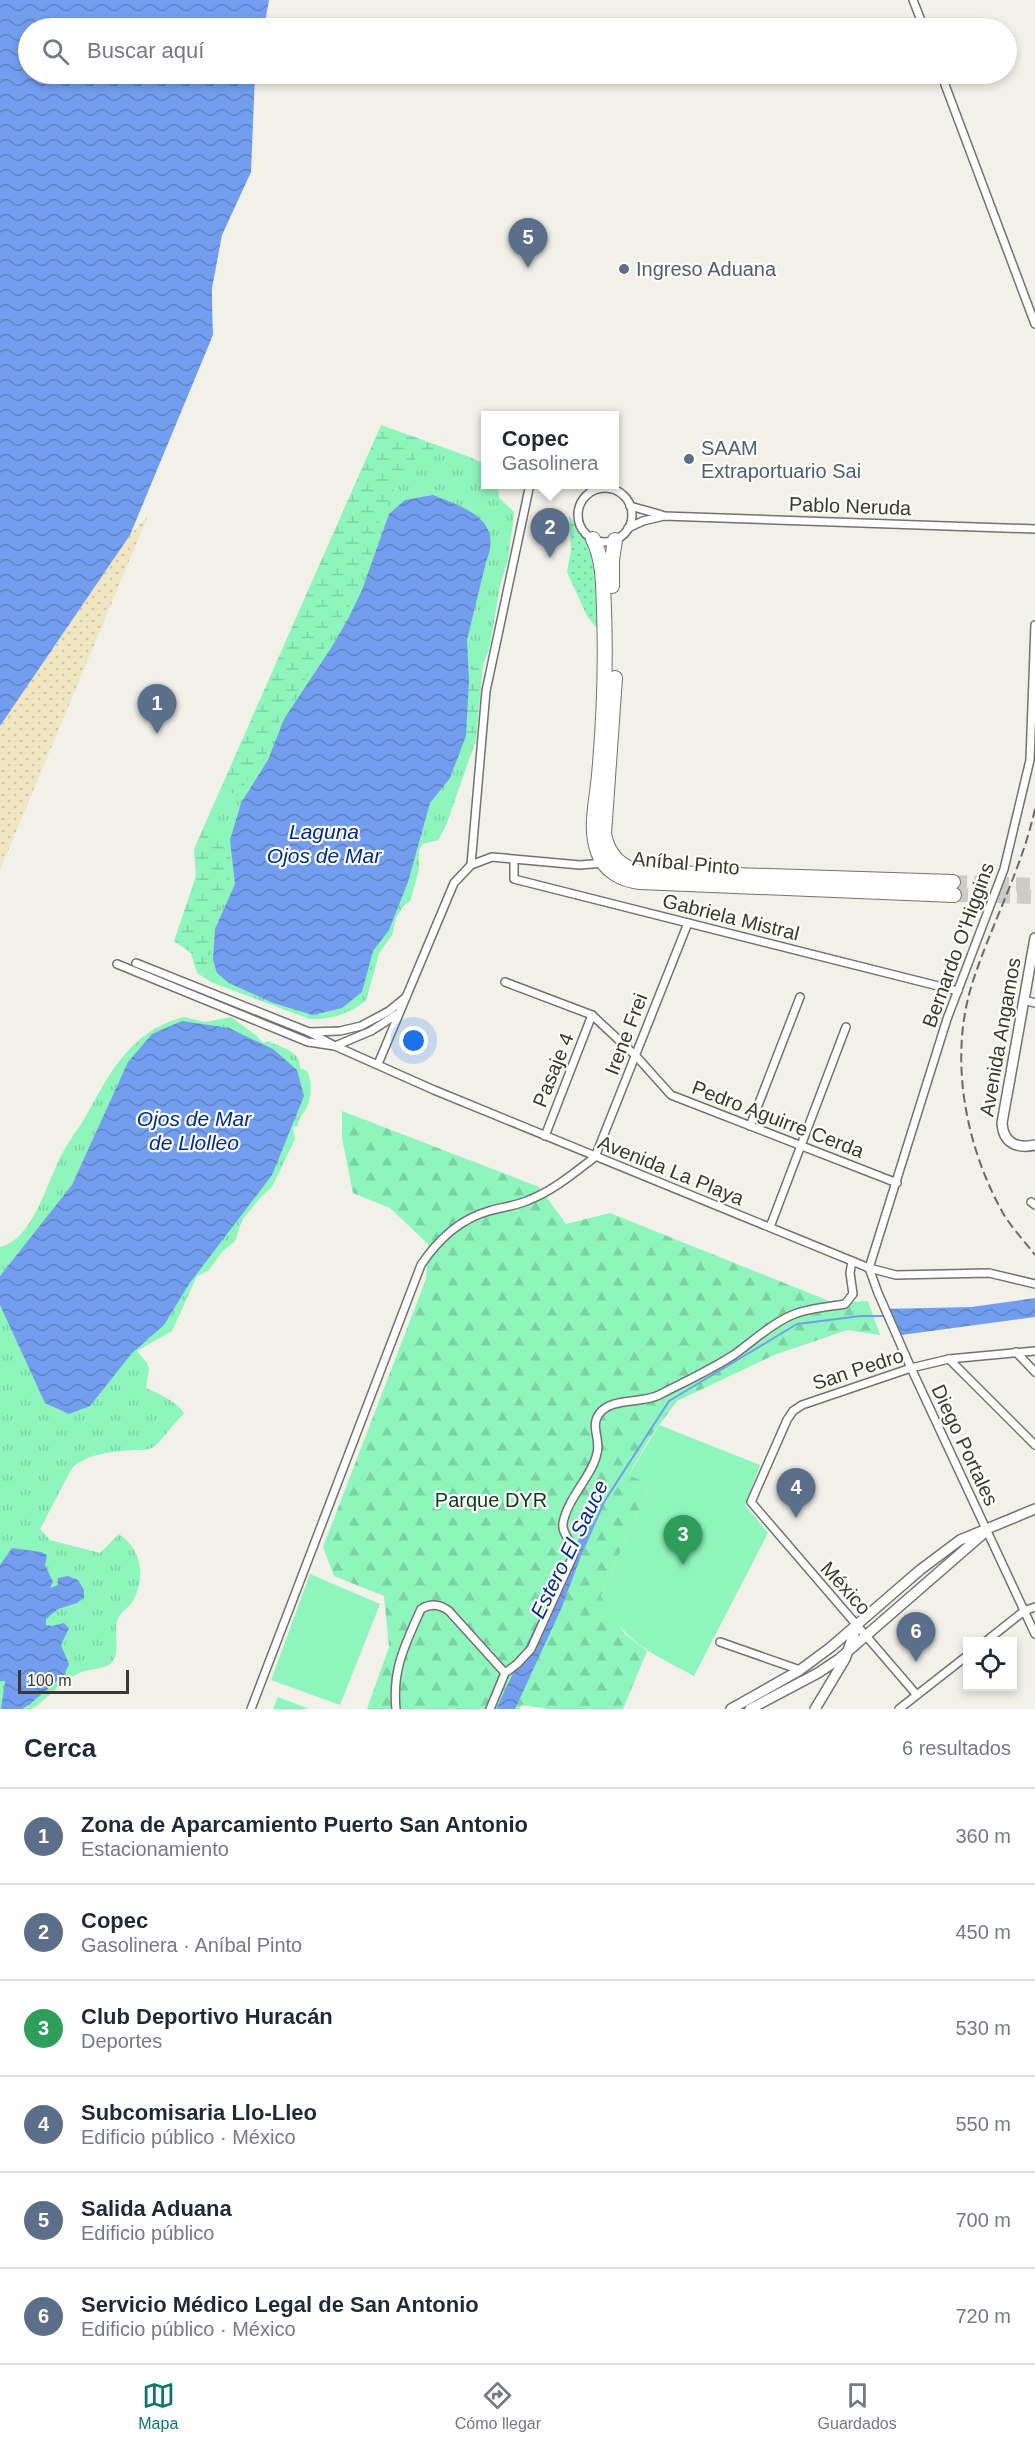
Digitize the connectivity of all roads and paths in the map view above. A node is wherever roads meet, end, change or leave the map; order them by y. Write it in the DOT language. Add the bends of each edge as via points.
graph roads {
  1 [pos="913,0"];
  2 [pos="920,18"];
  3 [pos="945,84"];
  4 [pos="1035,324"];
  5 [pos="529,489"];
  6 [pos="630,506"];
  7 [pos="664,516"];
  8 [pos="628,528"];
  9 [pos="1035,529"];
  10 [pos="592,539"];
  11 [pos="615,540"];
  12 [pos="1035,625"];
  13 [pos="514,860"];
  14 [pos="611,862"];
  15 [pos="471,865"];
  16 [pos="953,888"];
  17 [pos="688,923"];
  18 [pos="1035,938"];
  19 [pos="136,963"];
  20 [pos="117,964"];
  21 [pos="505,982"];
  22 [pos="958,991"];
  23 [pos="407,996"];
  24 [pos="800,997"];
  25 [pos="1024,1000"];
  26 [pos="1035,1003"];
  27 [pos="400,1012"];
  28 [pos="592,1015"];
  29 [pos="846,1028"];
  30 [pos="309,1032"];
  31 [pos="335,1047"];
  32 [pos="636,1056"];
  33 [pos="378,1064"];
  34 [pos="750,1125"];
  35 [pos="544,1136"];
  36 [pos="1035,1145"];
  37 [pos="802,1146"];
  38 [pos="596,1157"];
  39 [pos="897,1183"];
  40 [pos="770,1227"];
  41 [pos="852,1261"];
  42 [pos="869,1268"];
  43 [pos="1035,1284"];
  44 [pos="1035,1351"];
  45 [pos="1016,1352"];
  46 [pos="949,1359"];
  47 [pos="910,1368"];
  48 [pos="1035,1372"];
  49 [pos="1035,1445"];
  50 [pos="752,1502"];
  51 [pos="1035,1509"];
  52 [pos="987,1531"];
  53 [pos="1035,1607"];
  54 [pos="1024,1611"];
  55 [pos="857,1625"];
  56 [pos="1035,1634"];
  57 [pos="866,1635"];
  58 [pos="990,1637"];
  59 [pos="720,1642"];
  60 [pos="848,1652"];
  61 [pos="963,1659"];
  62 [pos="800,1670"];
  63 [pos="505,1673"];
  64 [pos="916,1694"];
  65 [pos="251,1709"];
  66 [pos="396,1709"];
  67 [pos="490,1709"];
  68 [pos="731,1709"];
  69 [pos="750,1709"];
  70 [pos="816,1709"];
  71 [pos="899,1709"];
  1 -- 2 [label="street"];
  3 -- 4 [label="street"];
  5 -- 15 [label="street" via="486,691"];
  6 -- 7 [label="street, Pablo Neruda"];
  6 -- 8 [label="street" via="632,518"];
  6 -- 10 [label="street" via="614,489 598,489 588,494 580,502 578,518"];
  7 -- 8 [label="street, Pablo Neruda"];
  7 -- 9 [label="street, Pablo Neruda"];
  8 -- 11 [label="street"];
  10 -- 11 [label="street"];
  10 -- 14 [label="highway, Aníbal Pinto" via="602,564 606,644 605,708 594,828 597,850"];
  11 -- 14 [label="highway, Aníbal Pinto" via="614,716 604,834"];
  12 -- 22 [label="street, Bernardo O'Higgins" via="1030,760 1004,869"];
  13 -- 14 [label="street"];
  13 -- 15 [label="street" via="492,858"];
  13 -- 17 [label="street, Gabriela Mistral" via="514,879"];
  14 -- 16 [label="highway, Aníbal Pinto" via="619,876 640,882"];
  15 -- 23 [label="street" via="454,883"];
  17 -- 22 [label="street, Gabriela Mistral"];
  17 -- 32 [label="street, Irene Frei"];
  18 -- 25 [label="street, Avenida Angamos"];
  19 -- 30 [label="street, Avenida La Playa"];
  20 -- 31 [label="street" via="308,1042"];
  21 -- 28 [label="street, Pedro Aguirre Cerda"];
  22 -- 39 [label="street, Bernardo O'Higgins"];
  23 -- 27 [label="street"];
  23 -- 30 [label="street" via="361,1026"];
  24 -- 34 [label="street"];
  25 -- 26 [label="street"];
  25 -- 36 [label="street, Avenida Angamos" via="1002,1131 1008,1141 1022,1147"];
  27 -- 31 [label="street"];
  27 -- 33 [label="street"];
  28 -- 32 [label="street, Pedro Aguirre Cerda"];
  28 -- 35 [label="street, Pasaje 4"];
  29 -- 37 [label="street"];
  30 -- 31 [label="street, Avenida La Playa"];
  31 -- 33 [label="street, Avenida La Playa"];
  32 -- 34 [label="street, Pedro Aguirre Cerda" via="671,1095"];
  32 -- 38 [label="street, Irene Frei"];
  33 -- 35 [label="street, Avenida La Playa"];
  34 -- 37 [label="street, Pedro Aguirre Cerda"];
  35 -- 38 [label="street, Avenida La Playa"];
  37 -- 39 [label="street, Pedro Aguirre Cerda"];
  37 -- 40 [label="street"];
  38 -- 40 [label="street, Avenida La Playa"];
  38 -- 65 [label="street" via="541,1195 478,1215 458,1226 421,1265"];
  39 -- 42 [label="street, Bernardo O'Higgins"];
  40 -- 41 [label="street, Avenida La Playa"];
  41 -- 42 [label="street, Avenida La Playa"];
  41 -- 63 [label="street" via="853,1294 845,1304 794,1314 732,1356 658,1396 611,1405 600,1413 595,1426 597,1456 563,1523 573,1557 531,1649"];
  42 -- 43 [label="street, Avenida La Playa" via="896,1275 988,1273"];
  42 -- 47 [label="street, Diego Portales"];
  44 -- 45 [label="street, San Pedro"];
  45 -- 46 [label="street, San Pedro"];
  45 -- 48 [label="street"];
  46 -- 47 [label="street, San Pedro"];
  46 -- 49 [label="street"];
  47 -- 50 [label="street, San Pedro" via="797,1408 787,1420"];
  47 -- 52 [label="street, Diego Portales"];
  50 -- 55 [label="street, México"];
  51 -- 52 [label="street"];
  52 -- 54 [label="street, Diego Portales"];
  52 -- 55 [label="street" via="960,1540"];
  52 -- 57 [label="street"];
  53 -- 54 [label="street"];
  54 -- 56 [label="street, Diego Portales"];
  54 -- 58 [label="street"];
  55 -- 57 [label="street, México"];
  55 -- 60 [label="street"];
  55 -- 62 [label="street"];
  57 -- 60 [label="street"];
  57 -- 64 [label="street, México"];
  59 -- 62 [label="street"];
  60 -- 69 [label="street" via="819,1673"];
  60 -- 70 [label="street"];
  61 -- 64 [label="street"];
  62 -- 68 [label="street"];
  63 -- 66 [label="street" via="449,1611 429,1605 421,1609 398,1663 394,1685"];
  63 -- 67 [label="street"];
  64 -- 71 [label="street"];
}
